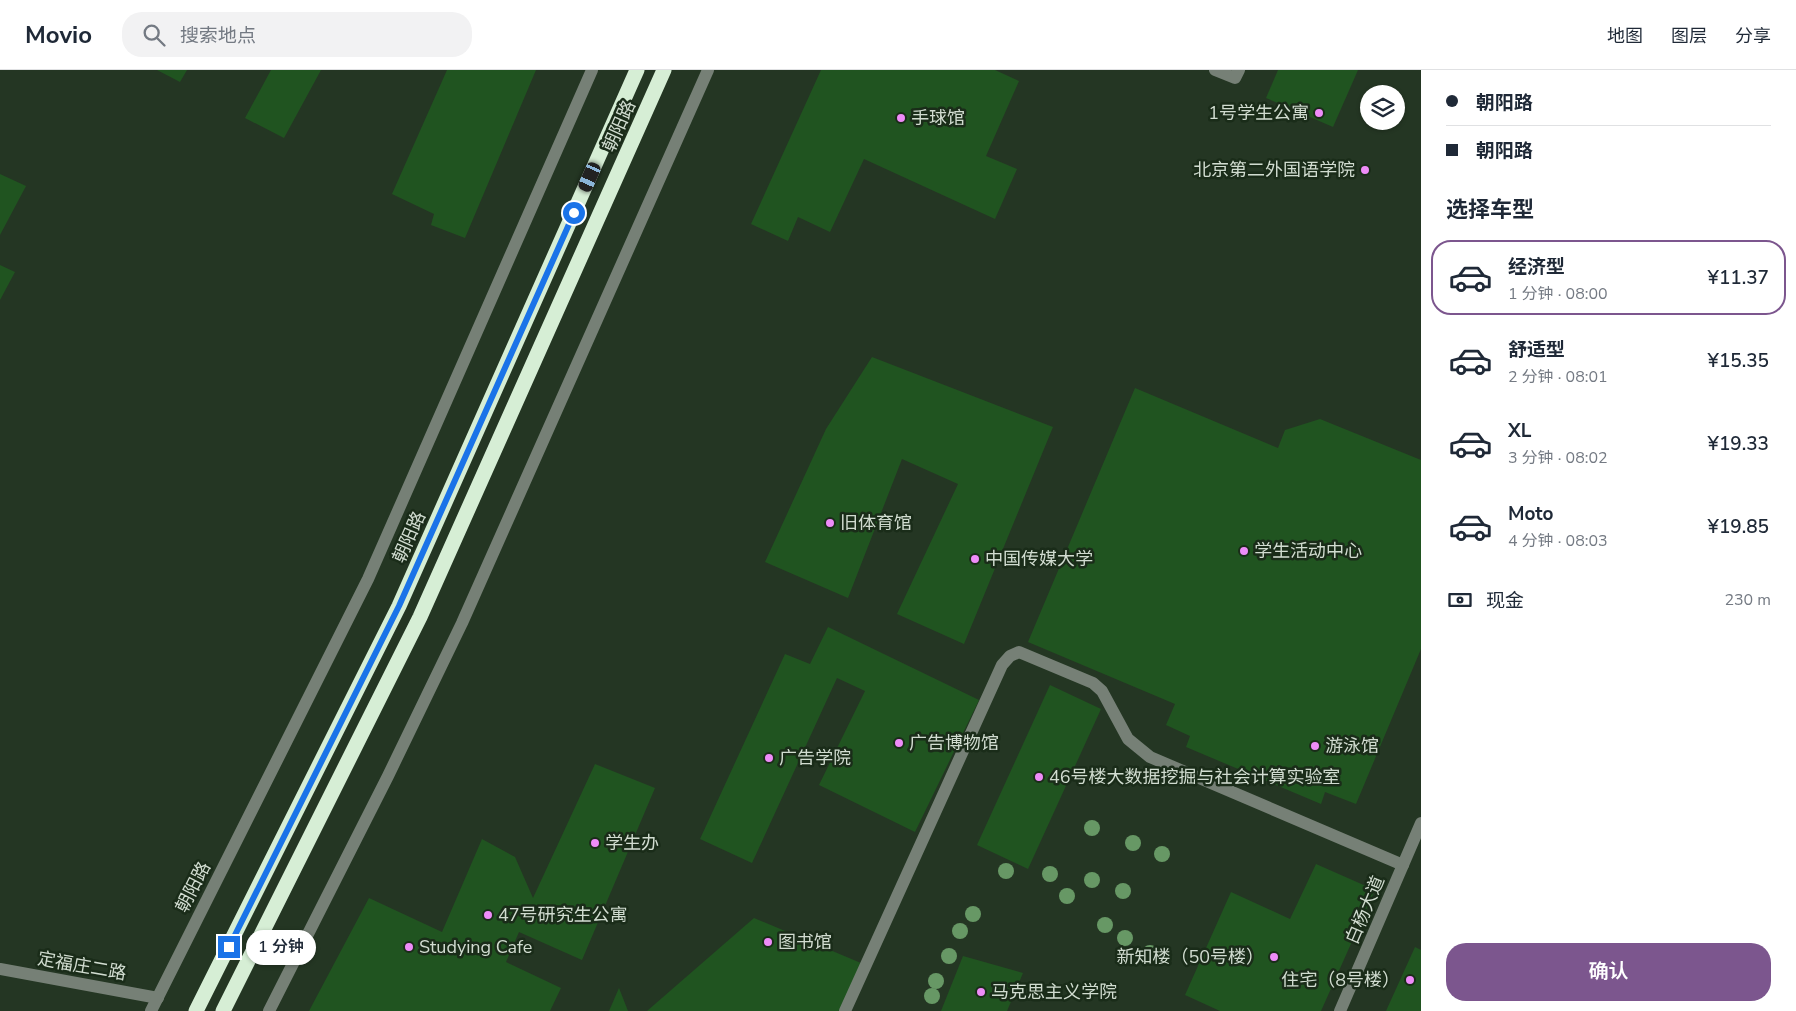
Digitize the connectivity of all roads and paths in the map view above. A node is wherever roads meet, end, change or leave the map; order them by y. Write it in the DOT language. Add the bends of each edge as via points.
graph roads {
  1 [pos="592,70"];
  2 [pos="637,70"];
  3 [pos="664,70"];
  4 [pos="708,70"];
  5 [pos="1215,70"];
  6 [pos="1239,70"];
  7 [pos="1421,823"];
  8 [pos="1403,865"];
  9 [pos="0,969"];
  10 [pos="158,998"];
  11 [pos="151,1011"];
  12 [pos="196,1011"];
  13 [pos="223,1011"];
  14 [pos="268,1011"];
  15 [pos="845,1011"];
  16 [pos="1340,1011"];
  1 -- 10 [label="street, 朝阳路" via="368,579"];
  2 -- 12 [label="highway, 朝阳路" via="399,606"];
  3 -- 13 [label="highway, 朝阳路" via="420,617"];
  4 -- 14 [label="street" via="462,624"];
  5 -- 6 [label="street" via="1235,78"];
  7 -- 8 [label="street, 白杨大道"];
  8 -- 15 [label="street" via="1150,757 1128,739 1102,691 1093,683 1020,652 1010,656 1002,665"];
  8 -- 16 [label="street, 白杨大道"];
  9 -- 10 [label="street, 定福庄二路"];
  10 -- 11 [label="street, 朝阳路"];
}
